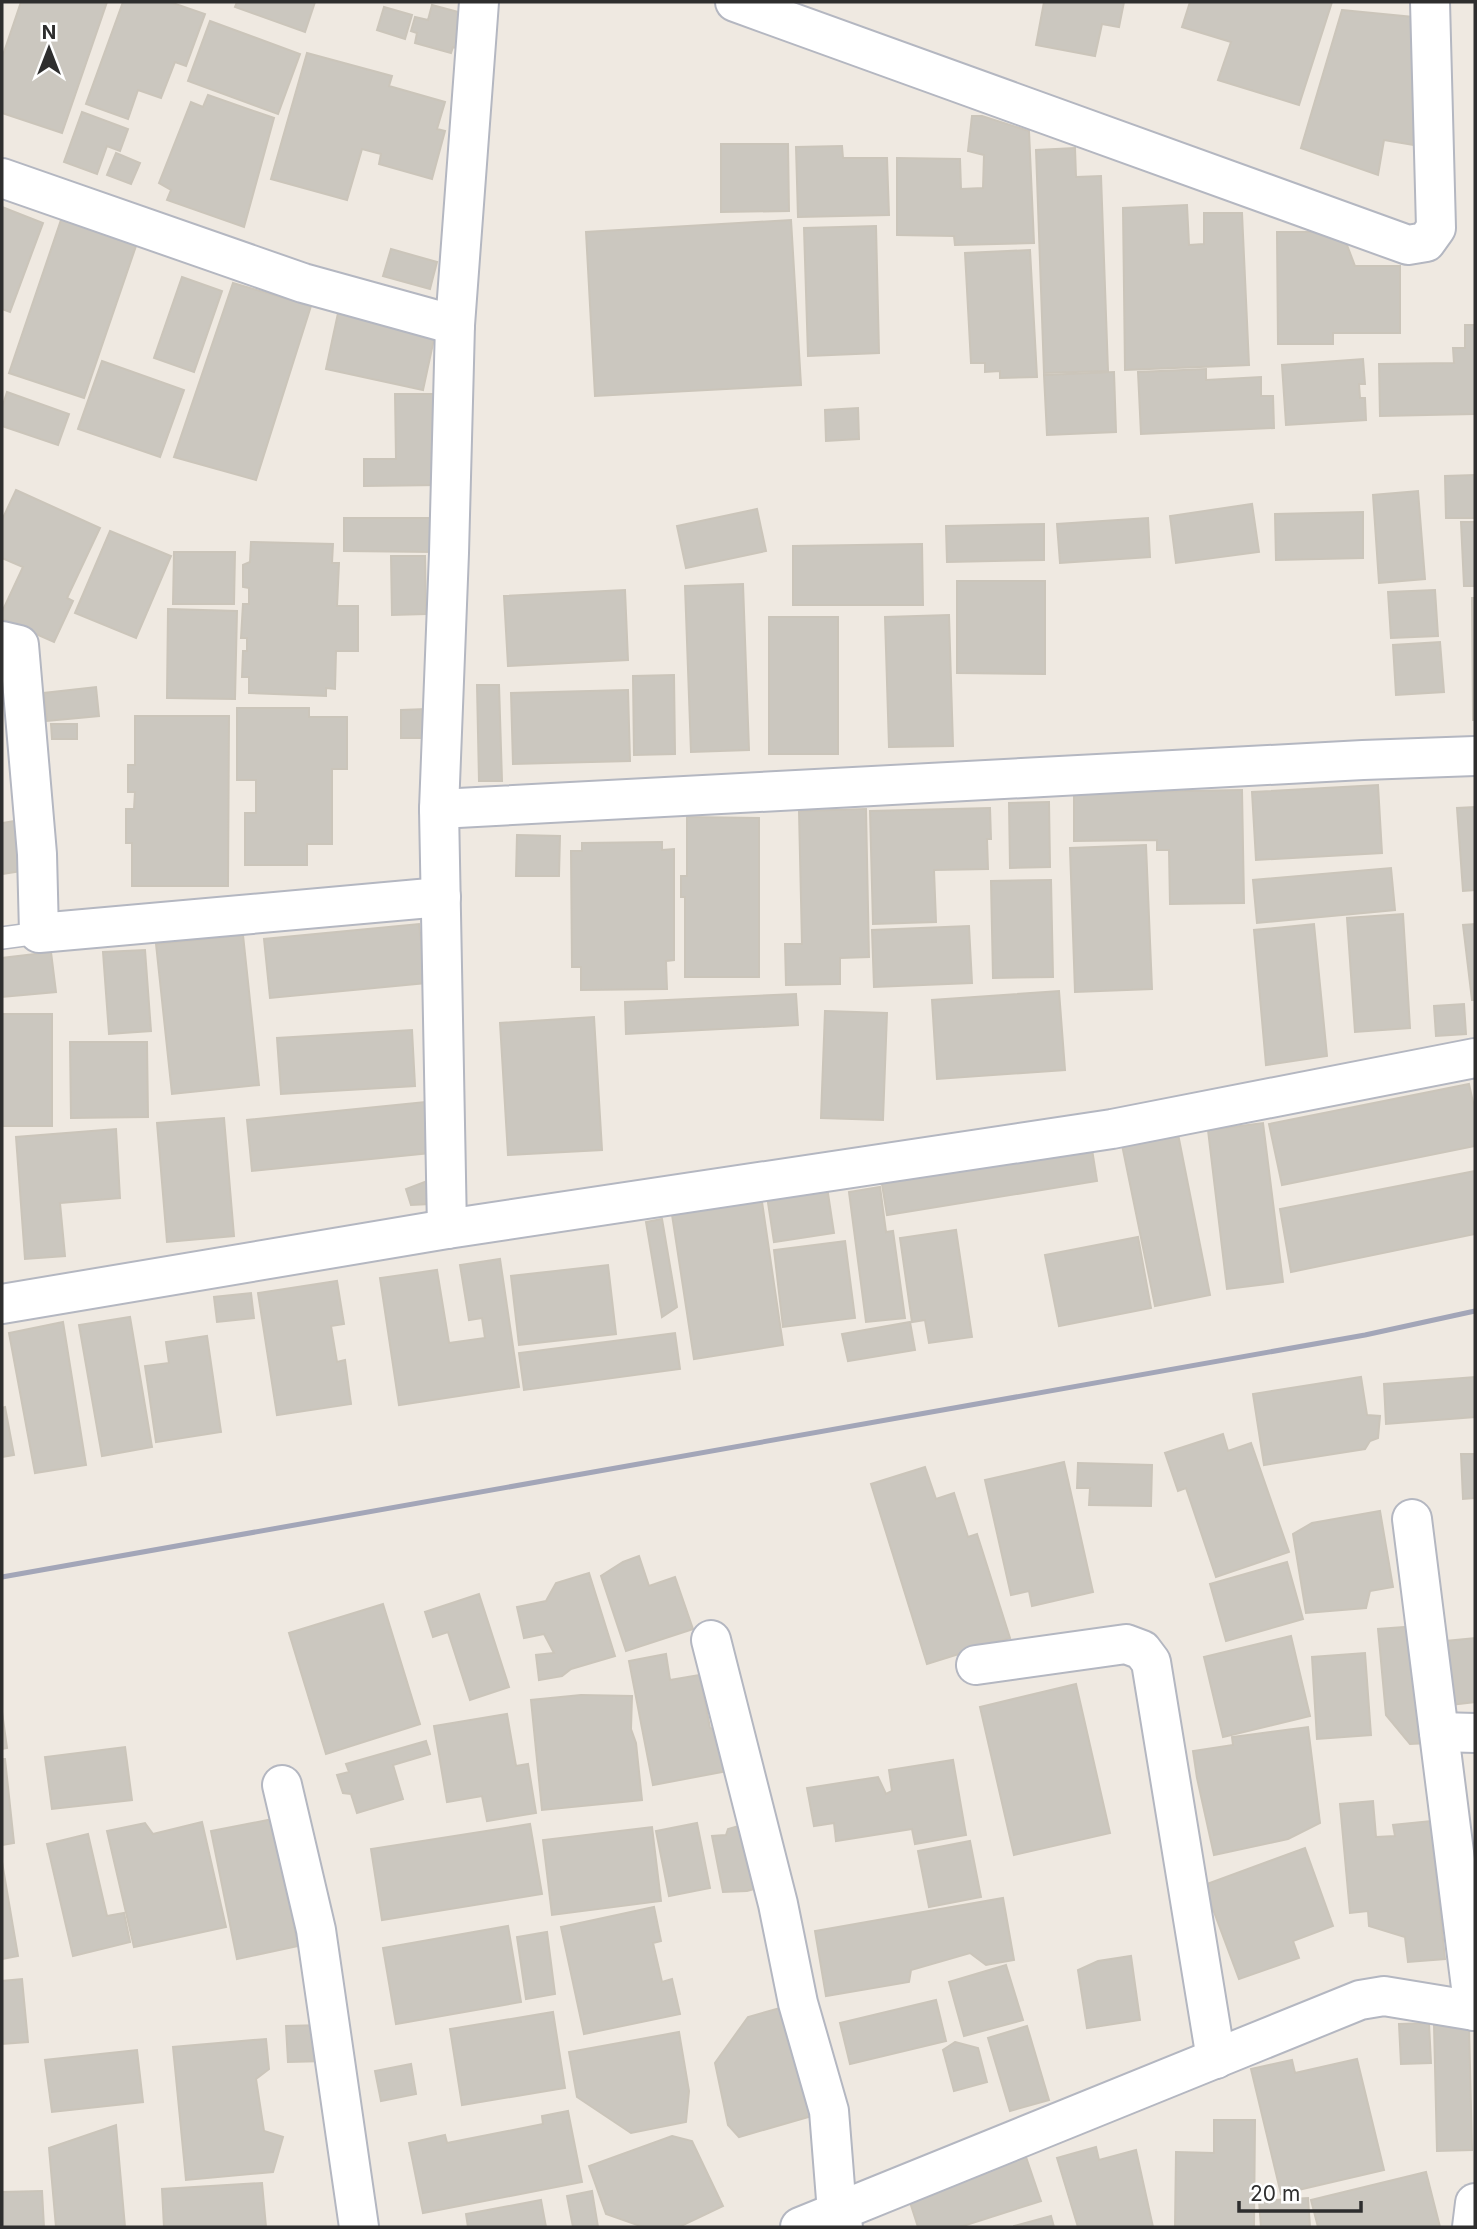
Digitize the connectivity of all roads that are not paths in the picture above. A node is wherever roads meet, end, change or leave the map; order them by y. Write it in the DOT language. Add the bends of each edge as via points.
graph roads {
  1 [pos="479,2"];
  2 [pos="735,2"];
  3 [pos="1430,2"];
  4 [pos="2,178"];
  5 [pos="455,325"];
  6 [pos="2,641"];
  7 [pos="1475,756"];
  8 [pos="439,809"];
  9 [pos="441,897"];
  10 [pos="39,933"];
  11 [pos="2,938"];
  12 [pos="1475,1059"];
  13 [pos="447,1229"];
  14 [pos="2,1304"];
  15 [pos="1412,1519"];
  16 [pos="710,1640"];
  17 [pos="976,1665"];
  18 [pos="1457,1732"];
  19 [pos="282,1785"];
  20 [pos="1475,2011"];
  21 [pos="1216,2059"];
  22 [pos="1475,2203"];
  23 [pos="840,2220"];
  24 [pos="359,2227"];
  25 [pos="800,2227"];
  26 [pos="1472,2227"];
  1 -- 5 [label="street"];
  2 -- 3 [label="street" via="1408,245 1426,242 1436,228"];
  4 -- 5 [label="street" via="303,283"];
  5 -- 8 [label="street"];
  6 -- 10 [label="street" via="19,645"];
  7 -- 8 [label="street"];
  8 -- 9 [label="street"];
  9 -- 10 [label="street"];
  9 -- 13 [label="street"];
  10 -- 11 [label="lane"];
  12 -- 13 [label="street" via="1112,1129"];
  13 -- 14 [label="street"];
  15 -- 18 [label="street"];
  16 -- 23 [label="street" via="778,1904 798,2003 829,2111"];
  17 -- 21 [label="street" via="1126,1644 1142,1650 1151,1662"];
  18 -- 20 [label="street"];
  19 -- 24 [label="street" via="316,1930"];
  20 -- 21 [label="street" via="1384,1996 1360,2000"];
  21 -- 23 [label="street"];
  22 -- 26 [label="street"];
  23 -- 25 [label="street"];
}
